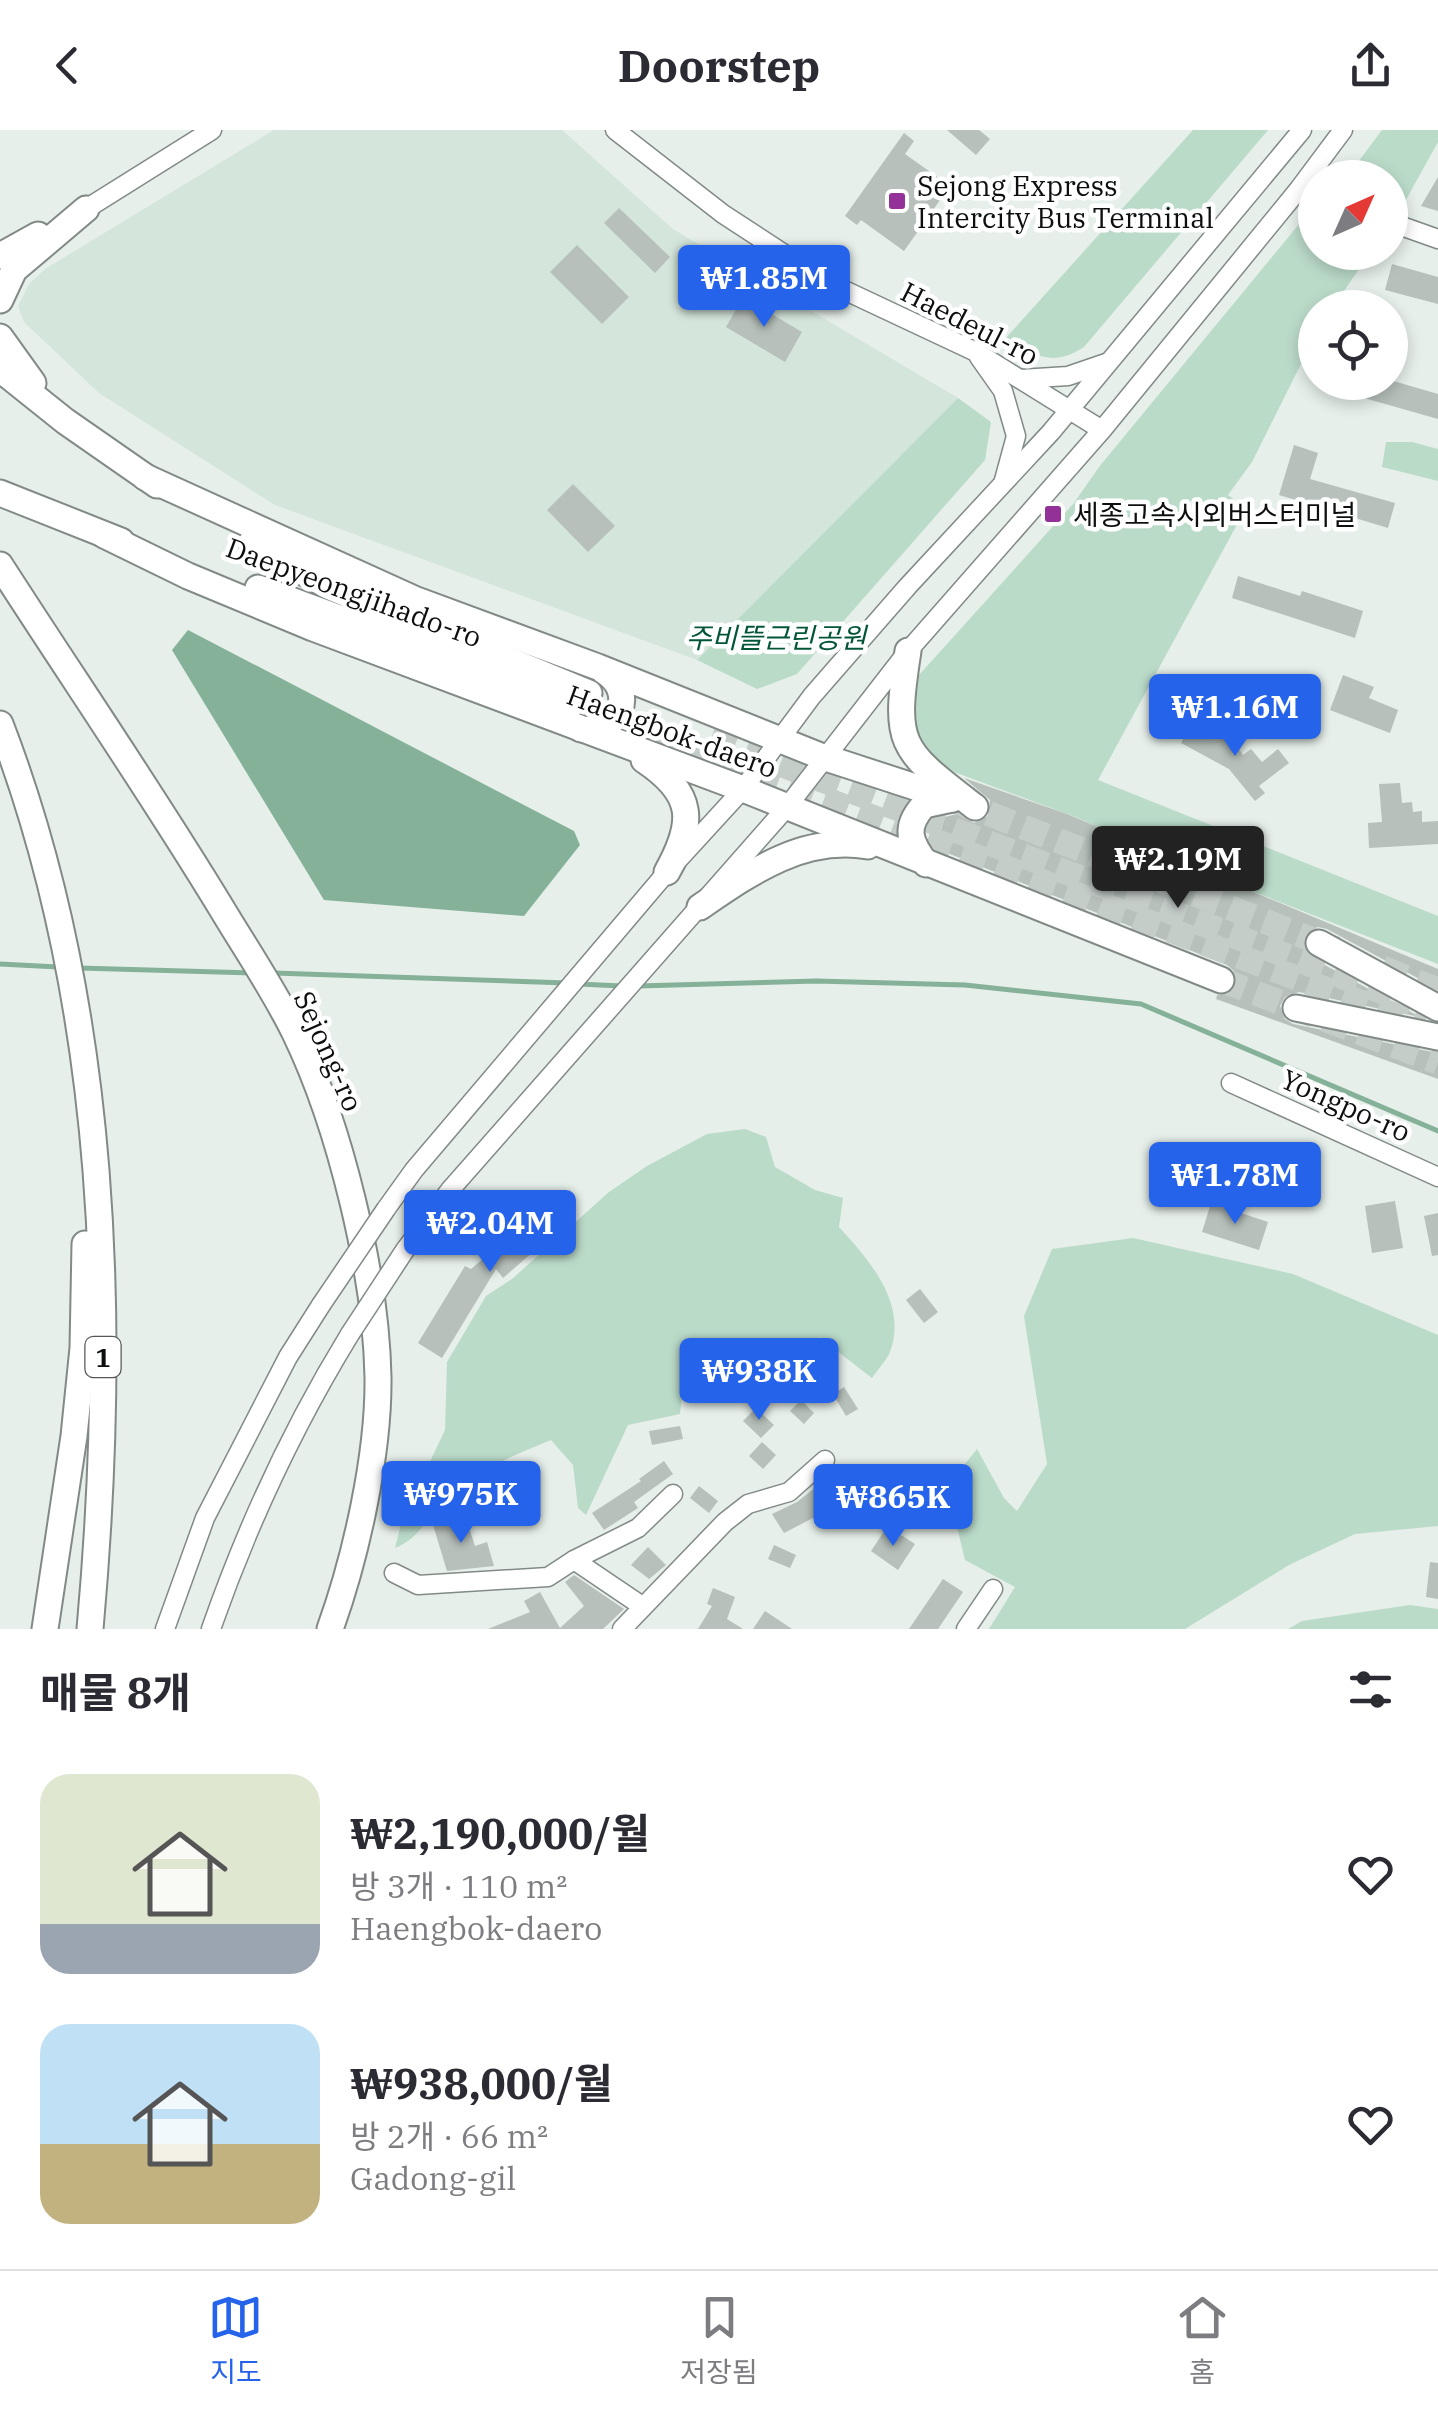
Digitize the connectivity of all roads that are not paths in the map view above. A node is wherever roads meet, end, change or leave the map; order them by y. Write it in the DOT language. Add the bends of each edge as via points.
graph roads {
  1 [pos="212,130"];
  2 [pos="615,130"];
  3 [pos="1302,130"];
  4 [pos="1342,134"];
  5 [pos="1326,160"];
  6 [pos="1298,202"];
  7 [pos="86,209"];
  8 [pos="1408,228"];
  9 [pos="1438,239"];
  10 [pos="0,256"];
  11 [pos="0,300"];
  12 [pos="0,336"];
  13 [pos="976,352"];
  14 [pos="1106,363"];
  15 [pos="0,368"];
  16 [pos="1021,379"];
  17 [pos="1070,408"];
  18 [pos="65,422"];
  19 [pos="1102,430"];
  20 [pos="145,477"];
  21 [pos="1003,484"];
  22 [pos="0,492"];
  23 [pos="0,565"];
  24 [pos="908,652"];
  25 [pos="598,667"];
  26 [pos="584,710"];
  27 [pos="0,724"];
  28 [pos="606,737"];
  29 [pos="778,738"];
  30 [pos="823,757"];
  31 [pos="743,789"];
  32 [pos="964,803"];
  33 [pos="787,807"];
  34 [pos="890,850"];
  35 [pos="926,864"];
  36 [pos="667,872"];
  37 [pos="700,907"];
  38 [pos="1319,942"];
  39 [pos="1221,980"];
  40 [pos="1296,1008"];
  41 [pos="1438,1008"];
  42 [pos="1438,1037"];
  43 [pos="1232,1083"];
  44 [pos="85,1084"];
  45 [pos="1438,1177"];
  46 [pos="825,1460"];
  47 [pos="673,1494"];
  48 [pos="359,1530"];
  49 [pos="574,1560"];
  50 [pos="394,1573"];
  51 [pos="994,1589"];
  52 [pos="642,1606"];
  53 [pos="45,1629"];
  54 [pos="90,1629"];
  55 [pos="165,1629"];
  56 [pos="210,1629"];
  57 [pos="330,1629"];
  58 [pos="343,1629"];
  59 [pos="622,1629"];
  60 [pos="966,1629"];
  1 -- 7 [label="street"];
  2 -- 13 [label="street, Haedeul-ro" via="722,214 826,282"];
  3 -- 14 [label="street"];
  4 -- 5 [label="street"];
  6 -- 19 [label="street"];
  7 -- 10 [label="highway"];
  7 -- 11 [label="highway" via="14,270"];
  8 -- 9 [label="street"];
  12 -- 18 [label="highway"];
  13 -- 16 [label="street, Haedeul-ro"];
  13 -- 21 [label="street" via="1002,391 1016,436"];
  14 -- 16 [label="street" via="1068,376"];
  14 -- 17 [label="street"];
  15 -- 18 [label="highway"];
  16 -- 17 [label="street, Haedeul-ro"];
  17 -- 19 [label="street, Haedeul-ro"];
  17 -- 21 [label="street"];
  18 -- 20 [label="highway"];
  19 -- 24 [label="street"];
  20 -- 25 [label="highway, Haengbok-daero" via="414,599"];
  20 -- 26 [label="highway, Daepyeongjihado-ro" via="330,586"];
  21 -- 29 [label="street"];
  22 -- 26 [label="highway, Daepyeongjihado-ro"];
  23 -- 48 [label="highway, Sejong-ro" via="234,928 294,1030 327,1113 376,1335 378,1382"];
  24 -- 30 [label="street"];
  24 -- 32 [label="highway" via="903,738"];
  25 -- 26 [label="highway" via="620,687 620,708 596,731"];
  25 -- 29 [label="highway, Haengbok-daero"];
  26 -- 28 [label="highway, Haengbok-daero"];
  27 -- 44 [label="highway, 1" via="57,920"];
  28 -- 31 [label="highway, Haengbok-daero"];
  28 -- 36 [label="highway" via="657,768 688,809 682,846"];
  29 -- 30 [label="highway, Haengbok-daero"];
  29 -- 31 [label="street"];
  30 -- 32 [label="highway, Haengbok-daero"];
  30 -- 33 [label="street"];
  31 -- 33 [label="highway, Haengbok-daero"];
  31 -- 36 [label="street"];
  32 -- 35 [label="highway" via="924,806 914,816 909,835"];
  33 -- 34 [label="highway, Haengbok-daero"];
  33 -- 37 [label="street"];
  34 -- 35 [label="highway, Haengbok-daero"];
  34 -- 37 [label="highway" via="856,844 790,852"];
  35 -- 39 [label="highway, Haengbok-daero"];
  36 -- 55 [label="street, bridge" via="414,1170 321,1305 205,1518"];
  37 -- 56 [label="street, bridge" via="404,1250 322,1378 243,1539"];
  38 -- 41 [label="highway"];
  40 -- 42 [label="highway"];
  43 -- 45 [label="street, Yongpo-ro"];
  44 -- 53 [label="highway" via="83,1348"];
  44 -- 54 [label="highway, 1" via="104,1319"];
  46 -- 52 [label="street" via="790,1492 736,1513"];
  47 -- 49 [label="street" via="638,1528"];
  48 -- 57 [label="highway, Sejong-ro"];
  48 -- 58 [label="highway"];
  49 -- 50 [label="street" via="548,1577 418,1585"];
  49 -- 52 [label="street"];
  51 -- 60 [label="street"];
  52 -- 59 [label="street"];
}
